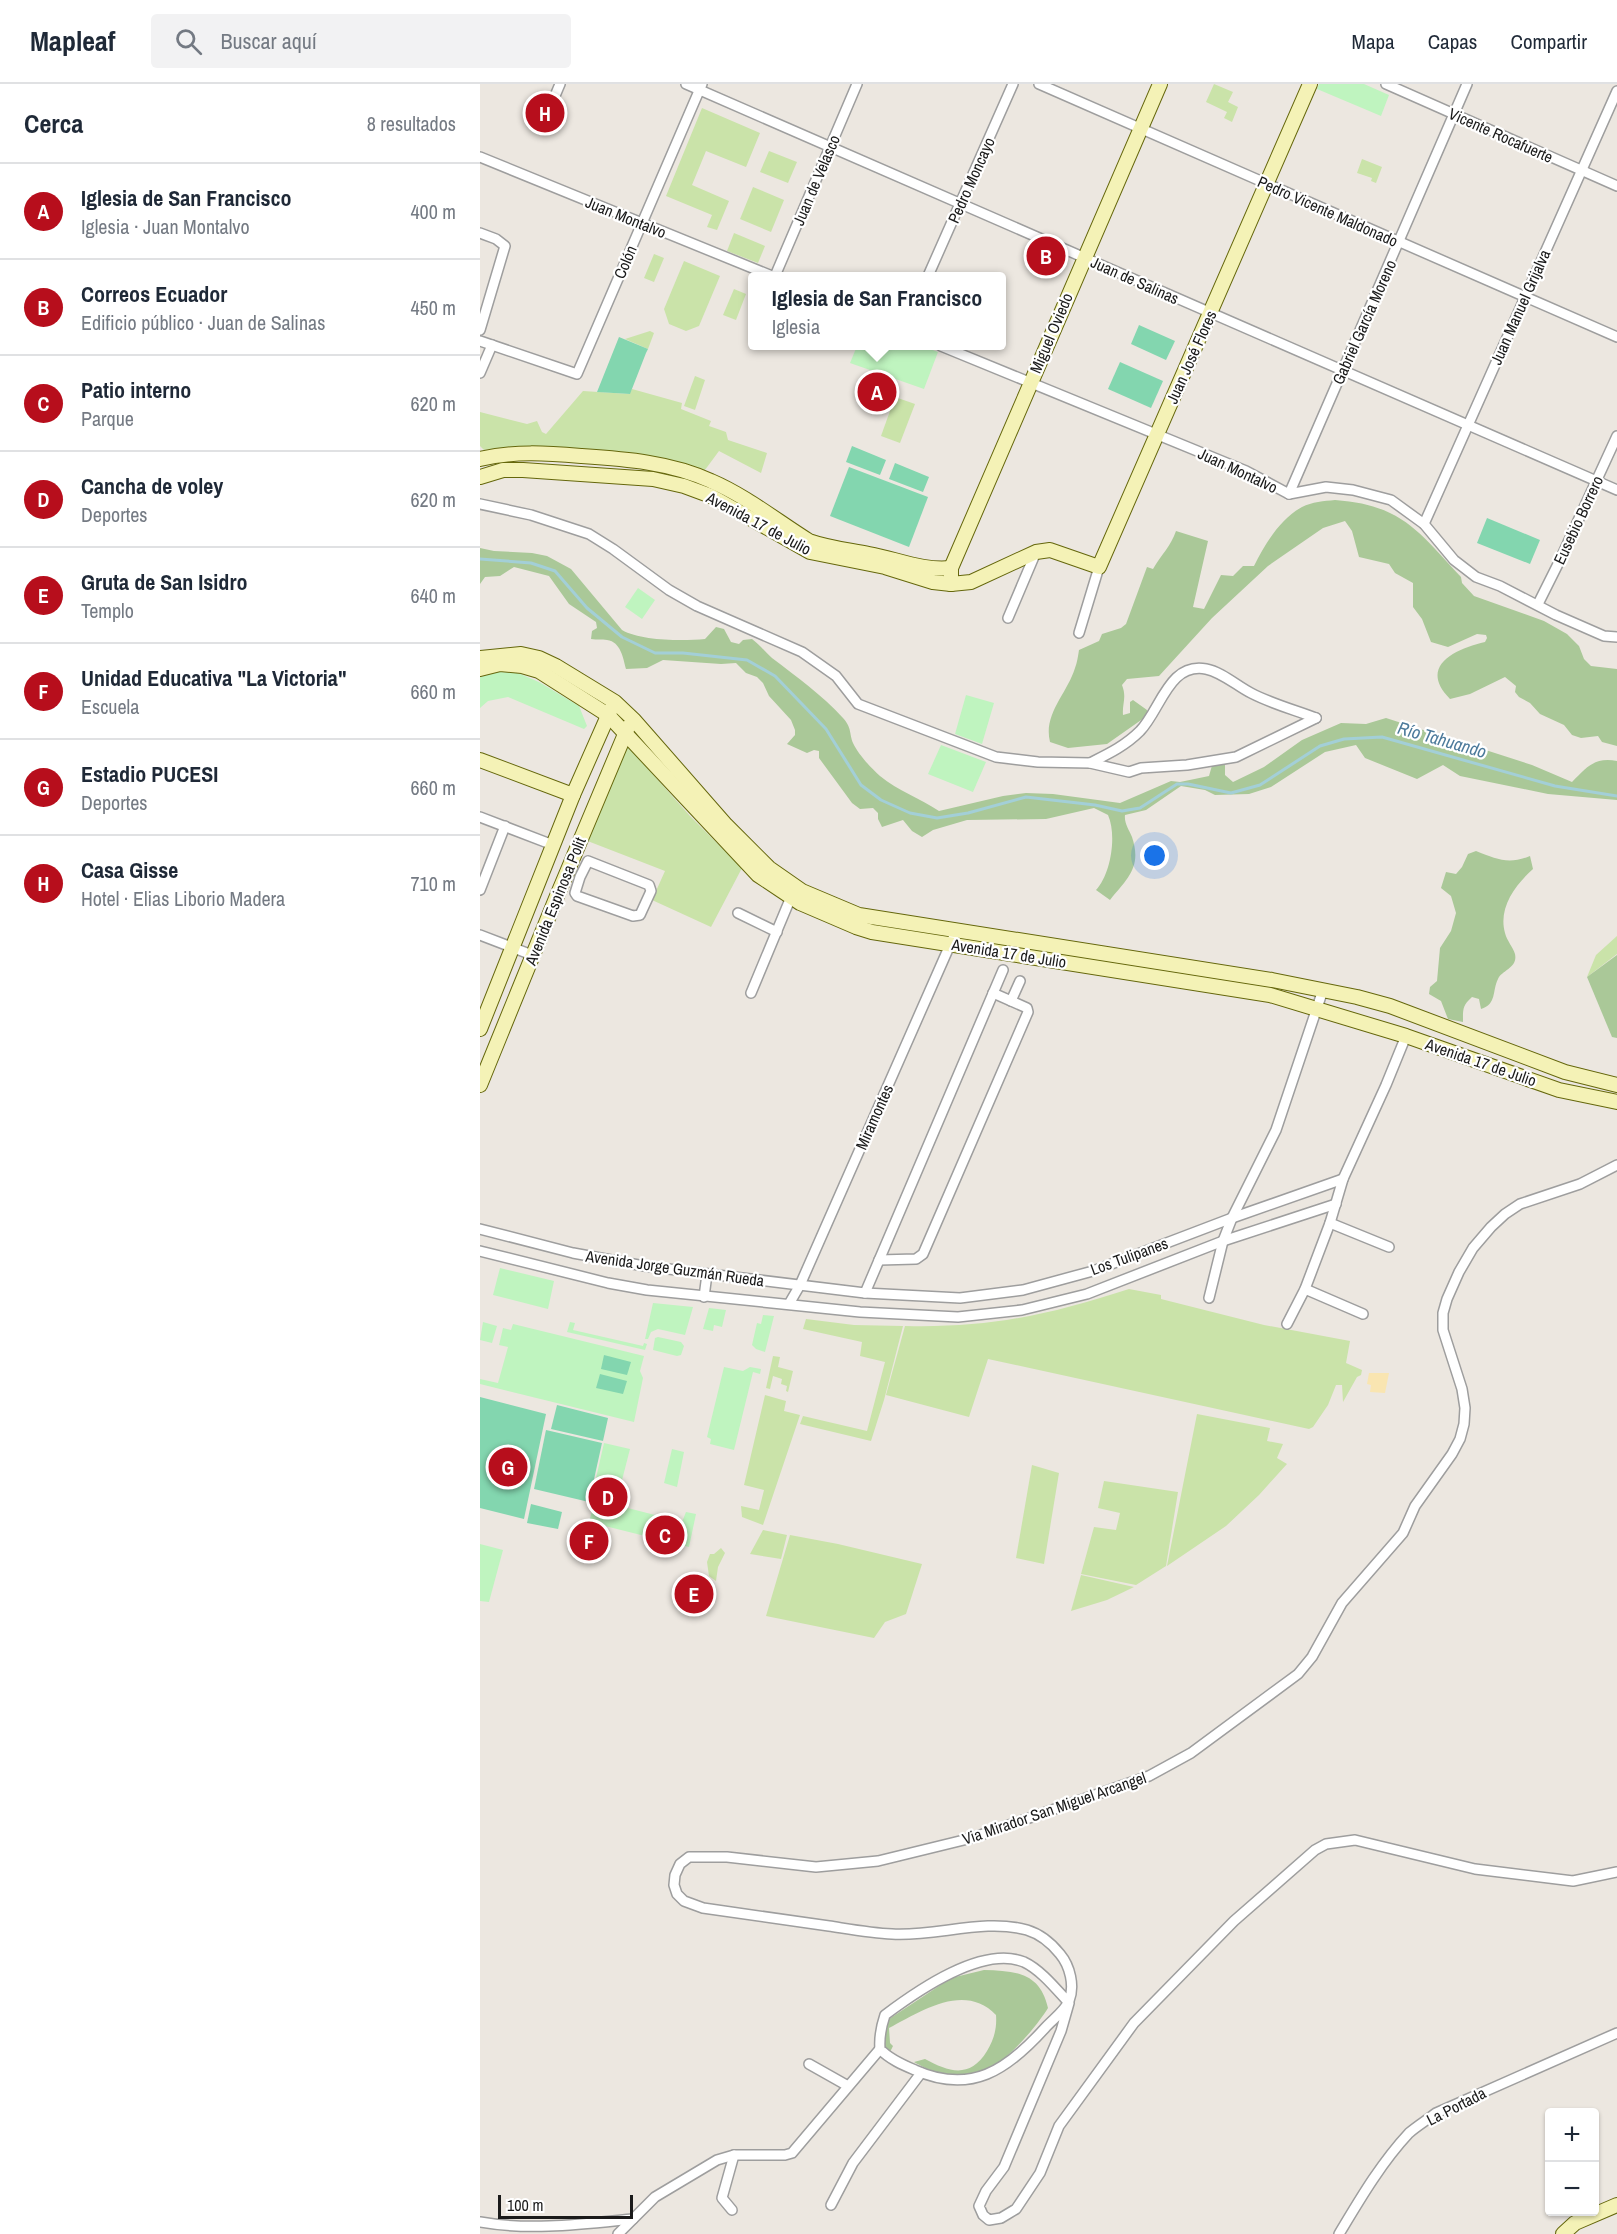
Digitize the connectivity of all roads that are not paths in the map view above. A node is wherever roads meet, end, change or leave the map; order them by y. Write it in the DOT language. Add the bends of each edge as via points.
graph roads {
  1 [pos="560,84"];
  2 [pos="686,84"];
  3 [pos="857,84"];
  4 [pos="1013,84"];
  5 [pos="1040,84"];
  6 [pos="1160,84"];
  7 [pos="1310,84"];
  8 [pos="1386,84"];
  9 [pos="1467,84"];
  10 [pos="701,87"];
  11 [pos="1617,91"];
  12 [pos="1454,114"];
  13 [pos="541,129"];
  14 [pos="1141,129"];
  15 [pos="830,147"];
  16 [pos="480,157"];
  17 [pos="1581,170"];
  18 [pos="1267,184"];
  19 [pos="1617,186"];
  20 [pos="960,204"];
  21 [pos="642,223"];
  22 [pos="480,233"];
  23 [pos="1399,242"];
  24 [pos="1084,258"];
  25 [pos="764,272"];
  26 [pos="776,272"];
  27 [pos="930,272"];
  28 [pos="1525,297"];
  29 [pos="1210,313"];
  30 [pos="480,330"];
  31 [pos="1617,337"];
  32 [pos="480,341"];
  33 [pos="492,345"];
  34 [pos="953,350"];
  35 [pos="1343,371"];
  36 [pos="480,373"];
  37 [pos="1030,382"];
  38 [pos="1467,425"];
  39 [pos="1157,434"];
  40 [pos="1617,436"];
  41 [pos="480,459"];
  42 [pos="480,477"];
  43 [pos="1596,481"];
  44 [pos="1617,490"];
  45 [pos="1288,494"];
  46 [pos="480,504"];
  47 [pos="1424,524"];
  48 [pos="1036,552"];
  49 [pos="1100,567"];
  50 [pos="951,568"];
  51 [pos="951,584"];
  52 [pos="1538,604"];
  53 [pos="1008,618"];
  54 [pos="1079,633"];
  55 [pos="1617,637"];
  56 [pos="480,658"];
  57 [pos="480,669"];
  58 [pos="615,702"];
  59 [pos="608,715"];
  60 [pos="634,720"];
  61 [pos="625,732"];
  62 [pos="480,760"];
  63 [pos="1090,763"];
  64 [pos="573,795"];
  65 [pos="480,817"];
  66 [pos="505,826"];
  67 [pos="553,845"];
  68 [pos="573,875"];
  69 [pos="480,891"];
  70 [pos="791,897"];
  71 [pos="738,913"];
  72 [pos="957,929"];
  73 [pos="777,932"];
  74 [pos="480,935"];
  75 [pos="951,943"];
  76 [pos="513,948"];
  77 [pos="532,955"];
  78 [pos="1003,970"];
  79 [pos="1020,981"];
  80 [pos="1323,990"];
  81 [pos="751,993"];
  82 [pos="993,993"];
  83 [pos="1011,1001"];
  84 [pos="1316,1009"];
  85 [pos="480,1029"];
  86 [pos="1406,1036"];
  87 [pos="480,1085"];
  88 [pos="1617,1085"];
  89 [pos="1617,1102"];
  90 [pos="1617,1165"];
  91 [pos="1343,1179"];
  92 [pos="1336,1204"];
  93 [pos="1232,1218"];
  94 [pos="1330,1223"];
  95 [pos="480,1229"];
  96 [pos="1223,1240"];
  97 [pos="1389,1247"];
  98 [pos="480,1251"];
  99 [pos="573,1252"];
  100 [pos="879,1260"];
  101 [pos="569,1273"];
  102 [pos="707,1274"];
  103 [pos="800,1285"];
  104 [pos="1305,1289"];
  105 [pos="865,1293"];
  106 [pos="704,1297"];
  107 [pos="1209,1298"];
  108 [pos="789,1304"];
  109 [pos="1363,1314"];
  110 [pos="1287,1324"];
  111 [pos="1617,1872"];
  112 [pos="1069,2003"];
  113 [pos="1617,2033"];
  114 [pos="880,2049"];
  115 [pos="809,2064"];
  116 [pos="921,2073"];
  117 [pos="848,2086"];
  118 [pos="734,2155"];
  119 [pos="831,2205"];
  120 [pos="1617,2205"];
  121 [pos="732,2210"];
  122 [pos="633,2219"];
  123 [pos="480,2222"];
  124 [pos="618,2234"];
  125 [pos="1339,2234"];
  126 [pos="1563,2234"];
  1 -- 13 [label="street"];
  2 -- 10 [label="street, Juan de Salinas"];
  3 -- 15 [label="street, Juan de Velasco"];
  4 -- 20 [label="street, Pedro Moncayo"];
  5 -- 14 [label="street, Pedro Vicente Maldonado"];
  6 -- 14 [label="main road, Miguel Oviedo"];
  7 -- 18 [label="main road, Juan José Flores"];
  8 -- 12 [label="street, Vicente Rocafuerte"];
  9 -- 12 [label="street, Gabriel García Moreno"];
  10 -- 15 [label="street, Juan de Salinas"];
  10 -- 21 [label="street, Colón"];
  11 -- 17 [label="street, Juan Manuel Grijalva"];
  12 -- 17 [label="street, Vicente Rocafuerte"];
  12 -- 23 [label="street, Gabriel García Moreno"];
  14 -- 18 [label="street, Pedro Vicente Maldonado"];
  14 -- 24 [label="main road, Miguel Oviedo"];
  15 -- 20 [label="street, Juan de Salinas"];
  15 -- 26 [label="street, Juan de Velasco"];
  16 -- 21 [label="street, Juan Montalvo"];
  17 -- 19 [label="street, Vicente Rocafuerte"];
  17 -- 28 [label="street, Juan Manuel Grijalva"];
  18 -- 23 [label="street, Pedro Vicente Maldonado"];
  18 -- 29 [label="main road, Juan José Flores"];
  20 -- 24 [label="street, Juan de Salinas"];
  20 -- 27 [label="street, Pedro Moncayo"];
  21 -- 25 [label="street, Juan Montalvo"];
  21 -- 33 [label="street, Colón" via="577,374"];
  22 -- 30 [label="street" via="505,246"];
  23 -- 28 [label="street, Pedro Vicente Maldonado"];
  23 -- 35 [label="street, Gabriel García Moreno"];
  24 -- 29 [label="street, Juan de Salinas"];
  24 -- 37 [label="main road, Miguel Oviedo"];
  28 -- 31 [label="street, Pedro Vicente Maldonado"];
  28 -- 38 [label="street, Juan Manuel Grijalva"];
  29 -- 35 [label="street, Juan de Salinas"];
  29 -- 39 [label="main road, Juan José Flores"];
  32 -- 33 [label="street"];
  33 -- 36 [label="street"];
  34 -- 37 [label="street, Juan Montalvo"];
  35 -- 38 [label="street, Juan de Salinas"];
  35 -- 45 [label="street, Gabriel García Moreno"];
  37 -- 39 [label="street, Juan Montalvo"];
  37 -- 50 [label="main road, Miguel Oviedo"];
  38 -- 43 [label="street, Juan de Salinas"];
  38 -- 47 [label="street, Juan Manuel Grijalva"];
  39 -- 45 [label="street, Juan Montalvo" via="1246,471"];
  39 -- 49 [label="main road, Juan José Flores"];
  40 -- 43 [label="street, Eusebio Borrero"];
  41 -- 50 [label="main road, Avenida 17 de Julio" via="522,452 659,464 721,486 809,541 925,568"];
  42 -- 51 [label="main road, Avenida 17 de Julio" via="503,470 523,470 674,483 711,496 810,552"];
  43 -- 44 [label="street, Juan de Salinas"];
  43 -- 52 [label="street, Eusebio Borrero"];
  45 -- 47 [label="street, Juan Montalvo" via="1326,487 1378,495"];
  46 -- 63 [label="street" via="589,534 697,606 802,652 837,676 858,704 996,757"];
  47 -- 52 [label="street, Juan Montalvo" via="1454,560 1476,577"];
  48 -- 49 [label="main road, Avenida 17 de Julio" via="1056,551"];
  48 -- 51 [label="main road, Avenida 17 de Julio" via="971,582"];
  48 -- 53 [label="street"];
  49 -- 54 [label="street, Juan José Flores"];
  50 -- 51 [label="main road, Miguel Oviedo"];
  52 -- 55 [label="street, Juan Montalvo" via="1604,636"];
  56 -- 58 [label="main road, Avenida 17 de Julio" via="520,654 539,658"];
  57 -- 59 [label="main road, Avenida 17 de Julio" via="500,664 539,671"];
  58 -- 59 [label="main road, Avenida Espinosa Polit"];
  58 -- 60 [label="main road, Avenida 17 de Julio"];
  59 -- 61 [label="main road, Avenida 17 de Julio"];
  59 -- 64 [label="main road, Avenida Espinosa Polit"];
  60 -- 61 [label="main road, Avenida Espinosa Polit"];
  60 -- 72 [label="main road, Avenida 17 de Julio" via="726,825 769,868 802,891 871,918"];
  61 -- 68 [label="main road, Avenida Espinosa Polit"];
  61 -- 70 [label="main road, Avenida 17 de Julio" via="758,875"];
  62 -- 64 [label="main road"];
  63 -- 63 [label="street" via="1118,750 1141,730 1173,680 1186,669 1208,669 1252,693 1316,718 1236,757 1129,772"];
  64 -- 67 [label="main road, Avenida Espinosa Polit"];
  65 -- 66 [label="street"];
  66 -- 67 [label="street"];
  66 -- 69 [label="street"];
  67 -- 76 [label="main road, Avenida Espinosa Polit"];
  68 -- 68 [label="street" via="577,896 633,916 642,913 651,891 649,885 591,861"];
  68 -- 77 [label="main road, Avenida Espinosa Polit"];
  70 -- 73 [label="street"];
  70 -- 75 [label="main road, Avenida 17 de Julio" via="873,932"];
  71 -- 73 [label="street"];
  72 -- 75 [label="street, Miramontes"];
  72 -- 80 [label="main road, Avenida 17 de Julio"];
  73 -- 81 [label="street"];
  74 -- 76 [label="street"];
  75 -- 84 [label="main road, Avenida 17 de Julio" via="1270,995"];
  75 -- 103 [label="street, Miramontes"];
  76 -- 77 [label="street"];
  76 -- 85 [label="main road, Avenida Espinosa Polit"];
  77 -- 87 [label="main road, Avenida Espinosa Polit"];
  78 -- 82 [label="street"];
  79 -- 83 [label="street"];
  80 -- 84 [label="street"];
  80 -- 88 [label="main road, Avenida 17 de Julio" via="1390,1006 1565,1072"];
  82 -- 83 [label="street"];
  82 -- 100 [label="street"];
  83 -- 100 [label="street" via="1028,1012 923,1254 916,1259"];
  84 -- 86 [label="main road, Avenida 17 de Julio"];
  84 -- 93 [label="street" via="1275,1130"];
  86 -- 89 [label="main road, Avenida 17 de Julio" via="1559,1090"];
  86 -- 91 [label="street"];
  90 -- 112 [label="street, Via Mirador San Miguel Arcangel" via="1580,1184 1520,1204 1491,1227 1473,1248 1458,1272 1443,1313 1443,1330 1465,1408 1460,1439 1415,1506 1403,1533 1342,1603 1298,1674 1191,1753 1149,1776 972,1838 878,1861 816,1867 727,1857 688,1857 675,1875 676,1894 703,1908 893,1935 978,1927 1028,1930 1051,1944 1067,1965 1072,1989"];
  91 -- 92 [label="street"];
  91 -- 93 [label="street, Los Tulipanes"];
  92 -- 94 [label="street"];
  92 -- 96 [label="street, Los Tulipanes"];
  93 -- 96 [label="street"];
  93 -- 105 [label="street, Los Tulipanes" via="1093,1271 1023,1290 960,1298"];
  94 -- 97 [label="street"];
  94 -- 104 [label="street"];
  95 -- 99 [label="street, Avenida Jorge Guzmán Rueda"];
  96 -- 107 [label="street"];
  96 -- 108 [label="street, Los Tulipanes" via="1088,1294 1022,1310 958,1317"];
  98 -- 101 [label="street, Avenida Jorge Guzmán Rueda"];
  99 -- 101 [label="street"];
  99 -- 102 [label="street, Avenida Jorge Guzmán Rueda"];
  100 -- 105 [label="street"];
  101 -- 106 [label="street, Avenida Jorge Guzmán Rueda"];
  102 -- 103 [label="street, Avenida Jorge Guzmán Rueda"];
  102 -- 106 [label="street"];
  103 -- 105 [label="street, Los Tulipanes"];
  103 -- 108 [label="street, Miramontes"];
  104 -- 109 [label="street"];
  104 -- 110 [label="street"];
  106 -- 108 [label="street, Avenida Jorge Guzmán Rueda"];
  111 -- 112 [label="street, Via Mirador San Miguel Arcangel" via="1573,1881 1475,1869 1355,1840 1320,1847 1234,1921 1134,2023 1059,2126 1040,2173 1016,2209 989,2220 979,2206 1004,2167"];
  112 -- 114 [label="street" via="1026,1963 1007,1957 990,1959 926,1987 885,2015"];
  112 -- 116 [label="street" via="1016,2057 991,2074 956,2081"];
  113 -- 125 [label="street, La Portada" via="1436,2113 1410,2132 1370,2183"];
  114 -- 116 [label="street"];
  114 -- 117 [label="street"];
  115 -- 117 [label="street"];
  116 -- 119 [label="street" via="853,2163"];
  117 -- 118 [label="street" via="792,2153"];
  118 -- 121 [label="street" via="722,2198"];
  118 -- 122 [label="street" via="717,2160 655,2197"];
  120 -- 126 [label="main road" via="1575,2223"];
  122 -- 123 [label="street" via="503,2226"];
  122 -- 124 [label="street"];
}
